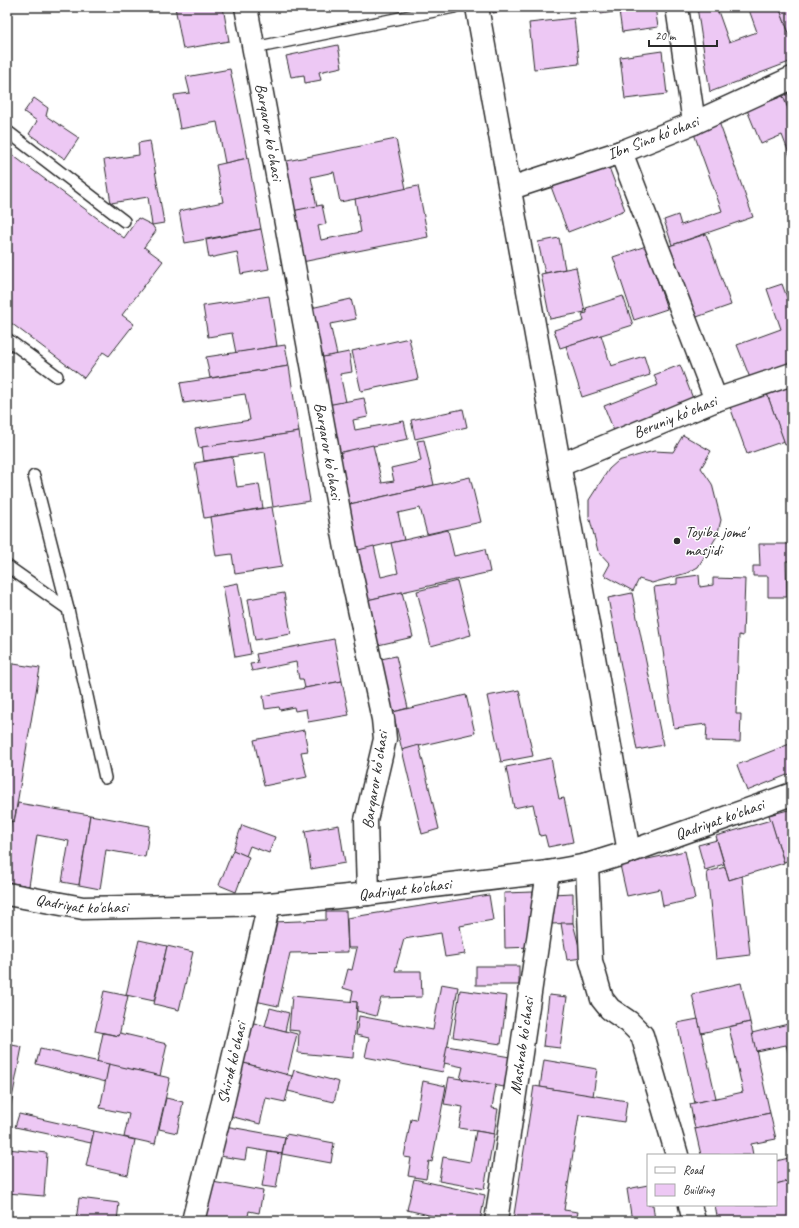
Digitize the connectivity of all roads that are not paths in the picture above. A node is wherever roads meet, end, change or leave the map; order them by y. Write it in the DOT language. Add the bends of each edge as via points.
graph roads {
  1 [pos="246,7"];
  2 [pos="454,7"];
  3 [pos="477,7"];
  4 [pos="677,7"];
  5 [pos="254,48"];
  6 [pos="792,78"];
  7 [pos="694,123"];
  8 [pos="7,131"];
  9 [pos="621,152"];
  10 [pos="511,188"];
  11 [pos="124,221"];
  12 [pos="7,339"];
  13 [pos="792,374"];
  14 [pos="57,376"];
  15 [pos="716,400"];
  16 [pos="560,465"];
  17 [pos="34,476"];
  18 [pos="7,566"];
  19 [pos="68,609"];
  20 [pos="105,778"];
  21 [pos="792,794"];
  22 [pos="629,852"];
  23 [pos="587,865"];
  24 [pos="548,872"];
  25 [pos="7,894"];
  26 [pos="368,894"];
  27 [pos="269,904"];
  28 [pos="677,1154"];
  29 [pos="690,1206"];
  30 [pos="193,1221"];
  31 [pos="496,1221"];
  32 [pos="694,1221"];
  1 -- 5 [label="street, Barqaror koʻchasi"];
  2 -- 5 [label="lane"];
  3 -- 10 [label="street"];
  4 -- 7 [label="street"];
  5 -- 26 [label="street, Barqaror koʻchasi" via="347,554 383,719 385,739 366,820"];
  6 -- 7 [label="street, Ibn Sino koʻchasi"];
  7 -- 9 [label="street, Ibn Sino koʻchasi"];
  8 -- 11 [label="lane"];
  9 -- 10 [label="street, Ibn Sino koʻchasi"];
  9 -- 15 [label="street"];
  10 -- 16 [label="street"];
  12 -- 14 [label="lane"];
  13 -- 15 [label="street, Beruniy koʻchasi"];
  15 -- 16 [label="street, Beruniy koʻchasi"];
  16 -- 22 [label="street"];
  17 -- 19 [label="lane"];
  18 -- 19 [label="lane"];
  19 -- 20 [label="lane"];
  21 -- 22 [label="street, Qadriyat ko'chasi"];
  22 -- 23 [label="street, Qadriyat ko'chasi"];
  23 -- 24 [label="street, Qadriyat ko'chasi"];
  23 -- 28 [label="street" via="591,961 602,999 610,1009 642,1035"];
  24 -- 26 [label="street, Qadriyat ko'chasi"];
  24 -- 31 [label="street, Mashrab koʻchasi"];
  25 -- 27 [label="street, Qadriyat ko'chasi" via="83,908"];
  26 -- 27 [label="street, Qadriyat ko'chasi"];
  27 -- 30 [label="street, Shirok koʻchasi"];
  29 -- 32 [label="street"];
}
